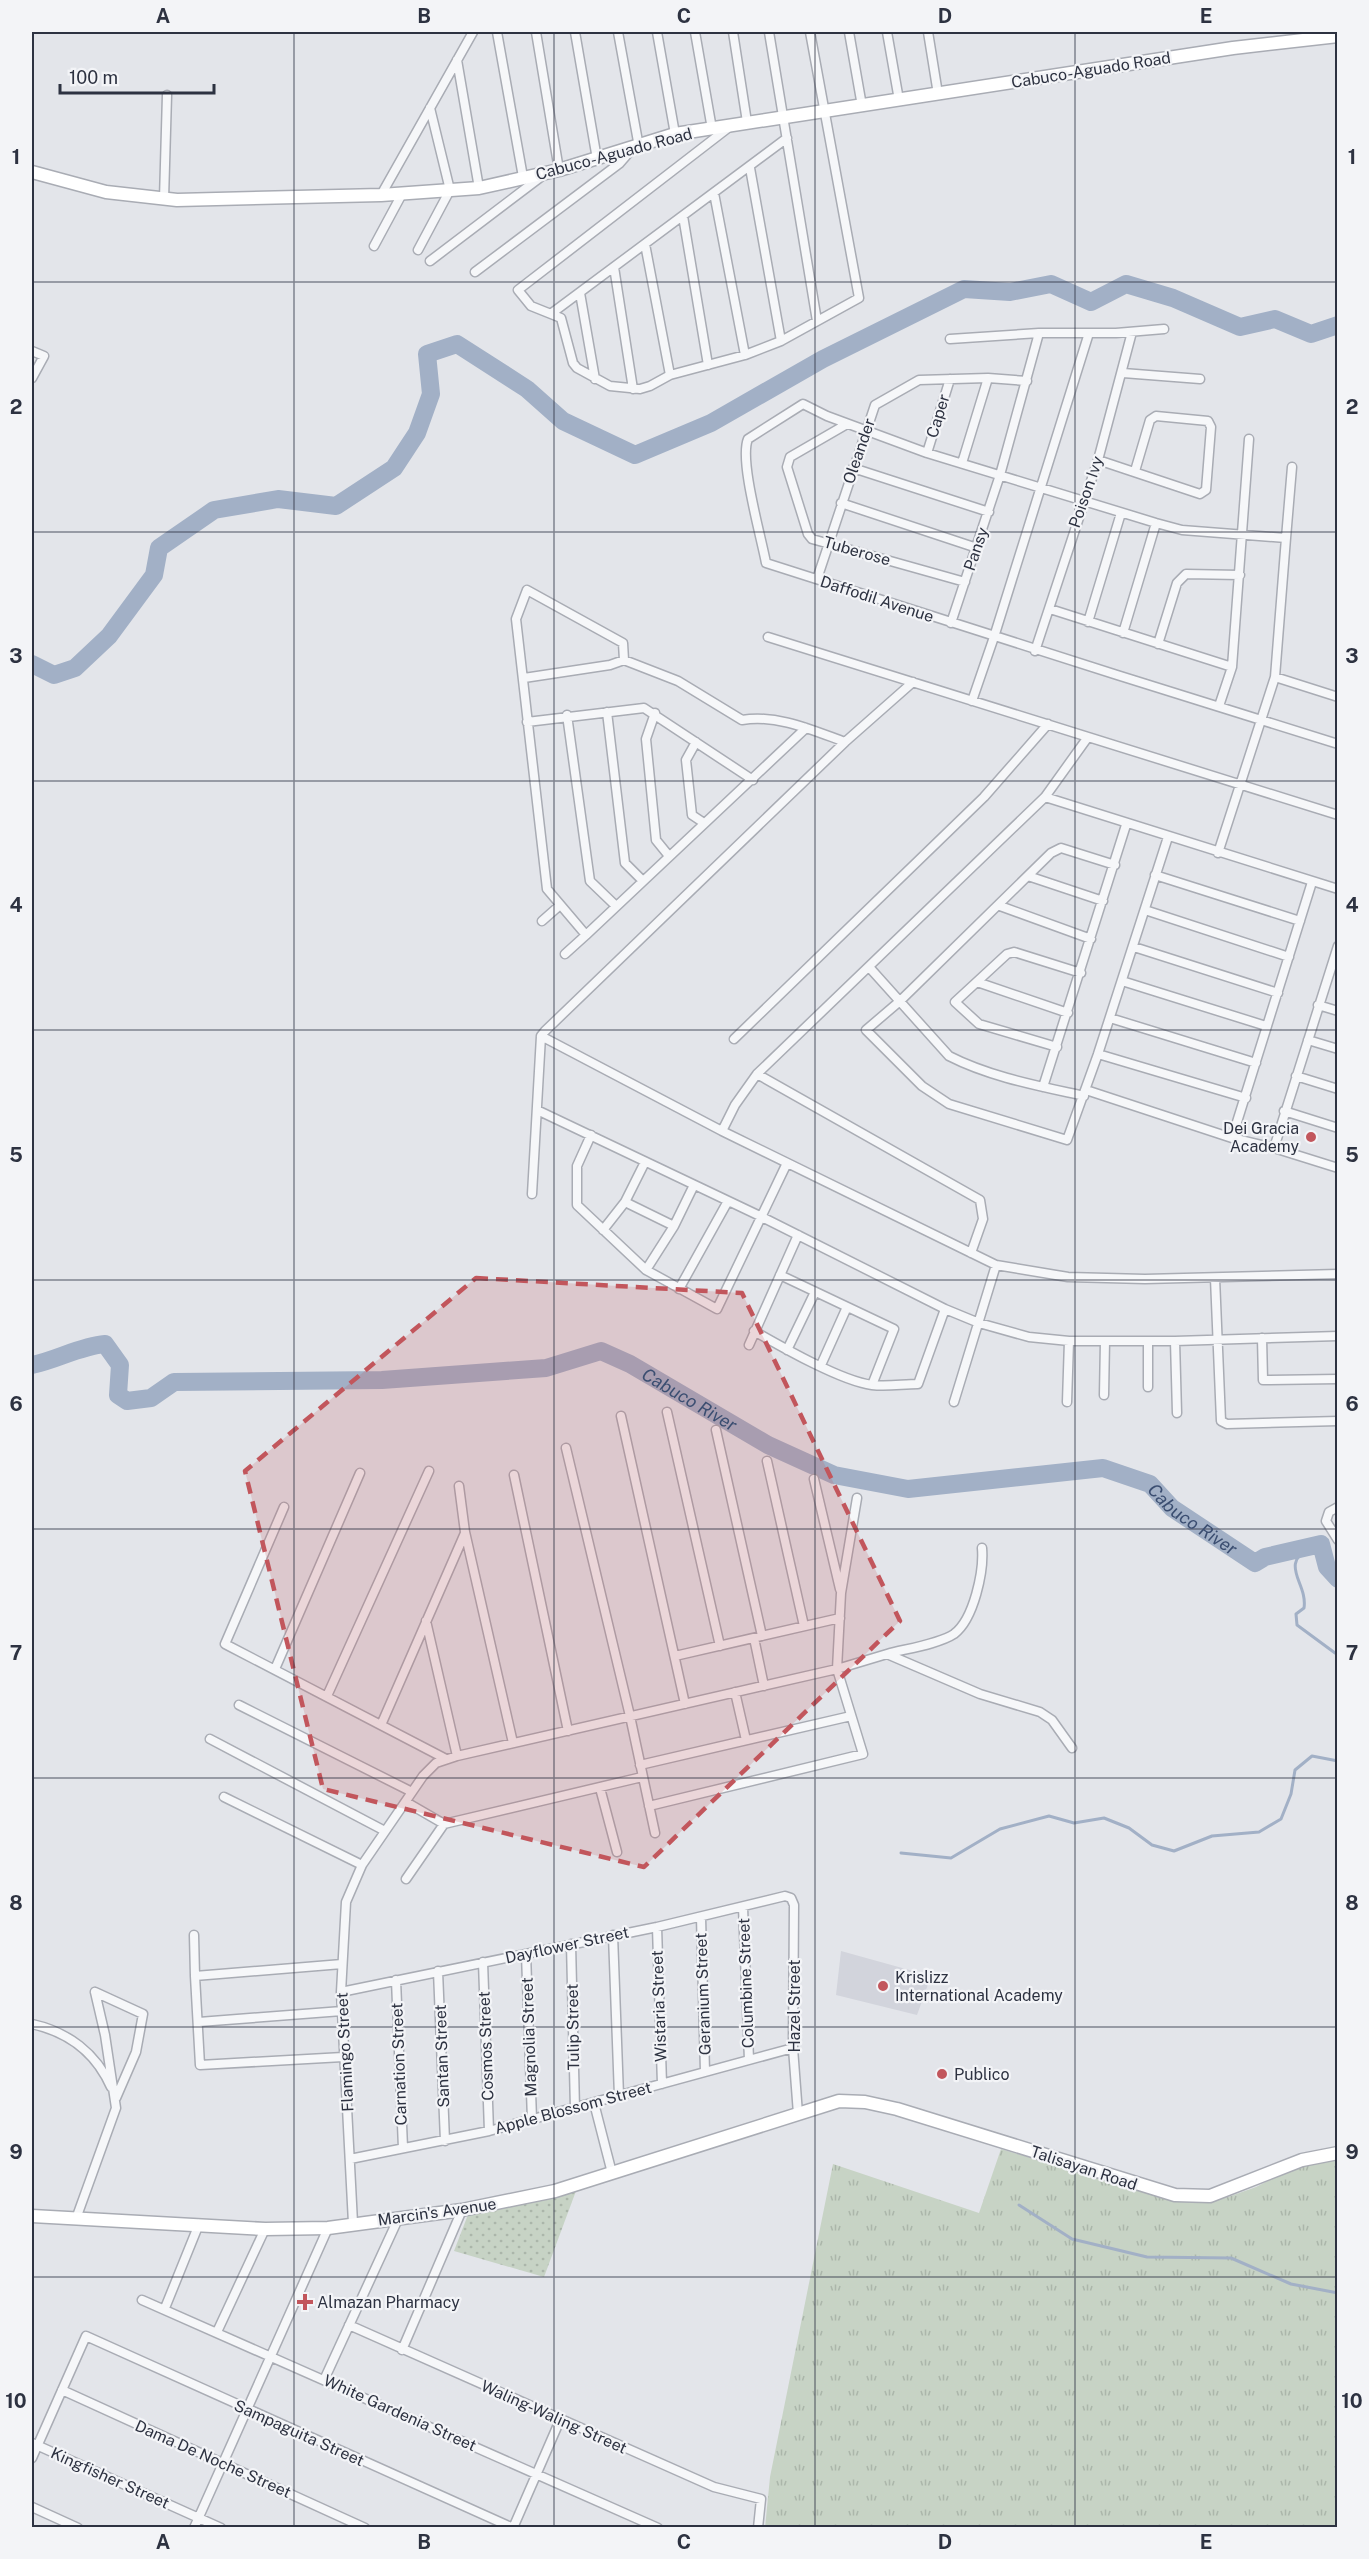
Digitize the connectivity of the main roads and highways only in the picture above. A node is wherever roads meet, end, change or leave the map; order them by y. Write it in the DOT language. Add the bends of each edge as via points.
graph roads {
  1 [pos="1338,36"];
  2 [pos="32,172"];
  3 [pos="829,2102"];
  4 [pos="1338,2152"];
  5 [pos="32,2216"];
  1 -- 2 [label="main road, Cabuco-Aguado Road" via="1233,48 675,134 559,170 480,188 381,195 164,199 106,192"];
  3 -- 4 [label="main road, Talisayan Road" via="851,2100 887,2106 1175,2196 1210,2196 1302,2160"];
  3 -- 5 [label="main road, Marcin's Avenue" via="612,2173 520,2200 462,2210 328,2228 266,2229"];
}
